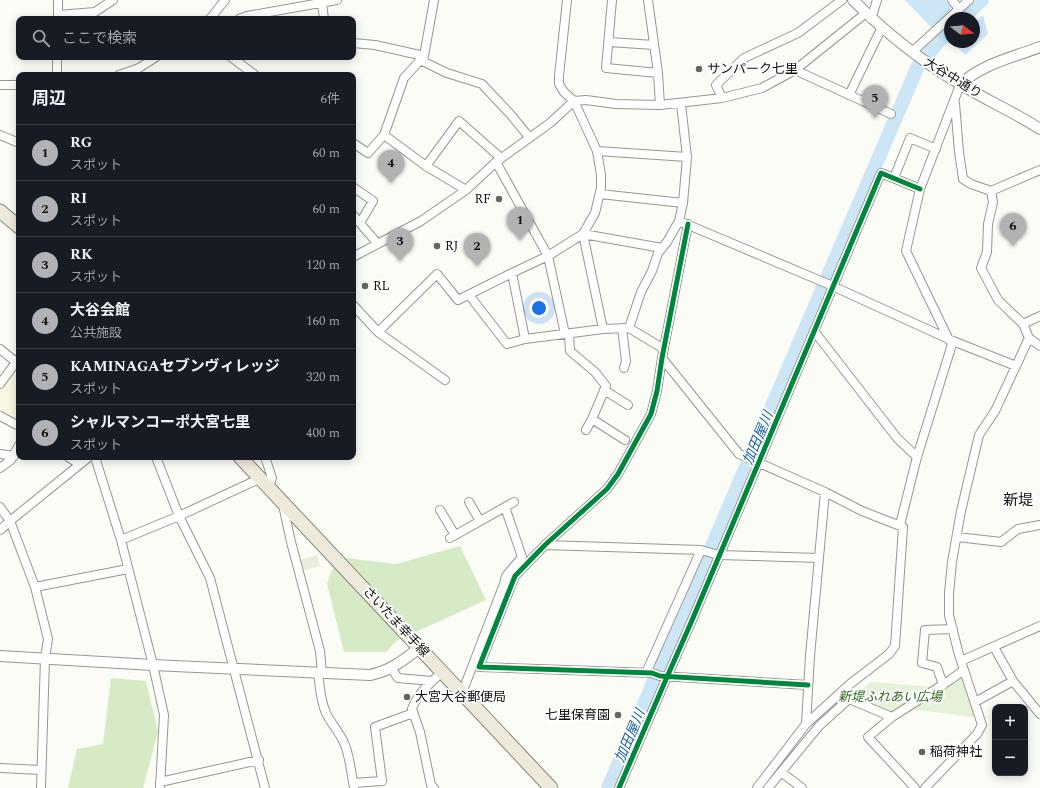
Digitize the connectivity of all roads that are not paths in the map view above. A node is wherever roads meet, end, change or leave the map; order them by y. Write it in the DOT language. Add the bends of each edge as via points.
graph roads {
  1 [pos="58,0"];
  2 [pos="113,0"];
  3 [pos="225,0"];
  4 [pos="337,0"];
  5 [pos="434,0"];
  6 [pos="567,0"];
  7 [pos="612,0"];
  8 [pos="648,0"];
  9 [pos="842,0"];
  10 [pos="853,0"];
  11 [pos="877,0"];
  12 [pos="952,0"];
  13 [pos="969,0"];
  14 [pos="322,3"];
  15 [pos="959,9"];
  16 [pos="58,16"];
  17 [pos="65,16"];
  18 [pos="212,16"];
  19 [pos="247,16"];
  20 [pos="324,16"];
  21 [pos="869,16"];
  22 [pos="882,27"];
  23 [pos="609,42"];
  24 [pos="356,43"];
  25 [pos="654,45"];
  26 [pos="1040,46"];
  27 [pos="912,52"];
  28 [pos="422,58"];
  29 [pos="58,60"];
  30 [pos="151,60"];
  31 [pos="235,60"];
  32 [pos="795,70"];
  33 [pos="57,72"];
  34 [pos="128,72"];
  35 [pos="251,72"];
  36 [pos="658,73"];
  37 [pos="0,84"];
  38 [pos="16,84"];
  39 [pos="960,85"];
  40 [pos="849,95"];
  41 [pos="722,98"];
  42 [pos="955,100"];
  43 [pos="574,101"];
  44 [pos="681,104"];
  45 [pos="660,105"];
  46 [pos="891,114"];
  47 [pos="1040,128"];
  48 [pos="0,135"];
  49 [pos="384,135"];
  50 [pos="529,137"];
  51 [pos="16,142"];
  52 [pos="356,145"];
  53 [pos="936,149"];
  54 [pos="597,151"];
  55 [pos="687,157"];
  56 [pos="498,160"];
  57 [pos="426,166"];
  58 [pos="1040,170"];
  59 [pos="894,178"];
  60 [pos="356,189"];
  61 [pos="920,189"];
  62 [pos="466,190"];
  63 [pos="991,191"];
  64 [pos="600,194"];
  65 [pos="683,203"];
  66 [pos="0,211"];
  67 [pos="356,218"];
  68 [pos="679,221"];
  69 [pos="360,223"];
  70 [pos="16,224"];
  71 [pos="688,224"];
  72 [pos="583,234"];
  73 [pos="377,243"];
  74 [pos="662,248"];
  75 [pos="356,255"];
  76 [pos="548,256"];
  77 [pos="512,273"];
  78 [pos="827,284"];
  79 [pos="469,295"];
  80 [pos="356,308"];
  81 [pos="1040,316"];
  82 [pos="1023,324"];
  83 [pos="625,328"];
  84 [pos="603,329"];
  85 [pos="814,331"];
  86 [pos="378,332"];
  87 [pos="567,334"];
  88 [pos="1029,338"];
  89 [pos="525,339"];
  90 [pos="951,340"];
  91 [pos="1040,346"];
  92 [pos="0,349"];
  93 [pos="664,349"];
  94 [pos="662,358"];
  95 [pos="16,359"];
  96 [pos="16,363"];
  97 [pos="1016,366"];
  98 [pos="624,368"];
  99 [pos="445,380"];
  100 [pos="0,384"];
  101 [pos="604,390"];
  102 [pos="628,405"];
  103 [pos="0,416"];
  104 [pos="592,419"];
  105 [pos="16,424"];
  106 [pos="586,430"];
  107 [pos="625,440"];
  108 [pos="16,452"];
  109 [pos="0,454"];
  110 [pos="14,456"];
  111 [pos="917,457"];
  112 [pos="73,460"];
  113 [pos="85,460"];
  114 [pos="95,460"];
  115 [pos="157,460"];
  116 [pos="248,460"];
  117 [pos="266,460"];
  118 [pos="752,460"];
  119 [pos="79,464"];
  120 [pos="0,468"];
  121 [pos="265,482"];
  122 [pos="826,492"];
  123 [pos="282,501"];
  124 [pos="469,502"];
  125 [pos="514,502"];
  126 [pos="0,507"];
  127 [pos="505,507"];
  128 [pos="440,510"];
  129 [pos="179,516"];
  130 [pos="10,521"];
  131 [pos="480,521"];
  132 [pos="900,525"];
  133 [pos="1040,525"];
  134 [pos="0,530"];
  135 [pos="957,536"];
  136 [pos="121,540"];
  137 [pos="545,545"];
  138 [pos="701,550"];
  139 [pos="720,555"];
  140 [pos="819,558"];
  141 [pos="128,569"];
  142 [pos="507,585"];
  143 [pos="35,587"];
  144 [pos="1040,626"];
  145 [pos="953,629"];
  146 [pos="994,646"];
  147 [pos="419,648"];
  148 [pos="0,656"];
  149 [pos="45,658"];
  150 [pos="961,661"];
  151 [pos="153,665"];
  152 [pos="233,668"];
  153 [pos="391,668"];
  154 [pos="964,670"];
  155 [pos="442,672"];
  156 [pos="320,673"];
  157 [pos="656,675"];
  158 [pos="432,681"];
  159 [pos="1014,681"];
  160 [pos="808,685"];
  161 [pos="943,685"];
  162 [pos="462,693"];
  163 [pos="975,702"];
  164 [pos="413,714"];
  165 [pos="1040,714"];
  166 [pos="892,716"];
  167 [pos="806,724"];
  168 [pos="259,760"];
  169 [pos="0,768"];
  170 [pos="41,770"];
  171 [pos="781,772"];
  172 [pos="160,785"];
  173 [pos="354,786"];
  174 [pos="41,788"];
  175 [pos="265,788"];
  176 [pos="434,788"];
  177 [pos="551,788"];
  178 [pos="620,788"];
  179 [pos="756,788"];
  180 [pos="768,788"];
  181 [pos="802,788"];
  182 [pos="915,788"];
  183 [pos="925,788"];
  1 -- 16 [label="street"];
  2 -- 17 [label="street" via="95,12"];
  3 -- 18 [label="street"];
  4 -- 14 [label="street"];
  5 -- 28 [label="street"];
  6 -- 43 [label="street" via="559,84"];
  7 -- 23 [label="street"];
  8 -- 25 [label="street"];
  9 -- 41 [label="street" via="798,33 744,58 716,85"];
  10 -- 21 [label="street, 大谷中通り"];
  11 -- 21 [label="street"];
  12 -- 15 [label="street"];
  13 -- 15 [label="street"];
  14 -- 19 [label="street"];
  14 -- 20 [label="street"];
  15 -- 27 [label="street"];
  21 -- 22 [label="street, 大谷中通り"];
  21 -- 32 [label="street"];
  22 -- 27 [label="street, 大谷中通り"];
  22 -- 40 [label="street"];
  23 -- 25 [label="street"];
  23 -- 36 [label="street" via="606,68"];
  24 -- 28 [label="street" via="375,45"];
  25 -- 36 [label="street"];
  26 -- 39 [label="street" via="987,67 968,77"];
  27 -- 39 [label="street, 大谷中通り"];
  28 -- 49 [label="street" via="404,78"];
  28 -- 50 [label="street" via="447,73 482,84"];
  29 -- 33 [label="street"];
  30 -- 34 [label="street"];
  31 -- 35 [label="street"];
  32 -- 40 [label="street"];
  32 -- 41 [label="street" via="762,88"];
  36 -- 45 [label="street"];
  37 -- 38 [label="street"];
  39 -- 42 [label="street"];
  39 -- 47 [label="street, 大谷中通り"];
  40 -- 46 [label="street"];
  41 -- 44 [label="street"];
  42 -- 53 [label="street"];
  42 -- 63 [label="street" via="963,179"];
  43 -- 45 [label="street"];
  43 -- 50 [label="street" via="550,123"];
  43 -- 54 [label="street"];
  44 -- 45 [label="street"];
  44 -- 55 [label="street"];
  48 -- 51 [label="street"];
  49 -- 52 [label="street" via="368,153"];
  49 -- 57 [label="street"];
  50 -- 56 [label="street"];
  53 -- 59 [label="street" via="910,138"];
  53 -- 61 [label="street"];
  54 -- 55 [label="street"];
  54 -- 64 [label="street" via="601,175"];
  55 -- 65 [label="street"];
  56 -- 57 [label="street" via="459,121"];
  56 -- 62 [label="street"];
  56 -- 76 [label="street"];
  57 -- 62 [label="street"];
  58 -- 63 [label="street"];
  59 -- 61 [label="street"];
  59 -- 78 [label="street" via="881,173"];
  60 -- 69 [label="street" via="373,201"];
  61 -- 90 [label="street" via="906,251"];
  62 -- 73 [label="street" via="421,221"];
  63 -- 82 [label="street" via="993,202 988,224 987,252 981,268 998,300"];
  64 -- 65 [label="street"];
  64 -- 72 [label="street" via="595,212"];
  65 -- 68 [label="street"];
  66 -- 70 [label="main road"];
  67 -- 69 [label="street"];
  68 -- 71 [label="street"];
  68 -- 74 [label="street"];
  69 -- 73 [label="street"];
  71 -- 78 [label="street"];
  71 -- 93 [label="street"];
  72 -- 74 [label="street"];
  72 -- 76 [label="street"];
  72 -- 84 [label="street"];
  73 -- 75 [label="street"];
  74 -- 83 [label="street"];
  76 -- 77 [label="street"];
  76 -- 87 [label="street"];
  77 -- 79 [label="street"];
  77 -- 89 [label="street"];
  78 -- 85 [label="street"];
  78 -- 90 [label="street"];
  79 -- 86 [label="street" via="458,300 437,274"];
  79 -- 89 [label="street" via="507,344"];
  80 -- 86 [label="street"];
  81 -- 82 [label="street"];
  82 -- 88 [label="street"];
  83 -- 84 [label="street"];
  83 -- 93 [label="street"];
  83 -- 98 [label="street"];
  84 -- 87 [label="street"];
  85 -- 111 [label="street" via="897,438"];
  85 -- 118 [label="street"];
  86 -- 99 [label="street"];
  87 -- 89 [label="street"];
  87 -- 101 [label="street" via="570,351 595,372 606,386"];
  88 -- 91 [label="street"];
  88 -- 97 [label="street"];
  90 -- 97 [label="street"];
  90 -- 111 [label="street"];
  92 -- 95 [label="street"];
  93 -- 94 [label="street"];
  94 -- 118 [label="street" via="739,454"];
  94 -- 137 [label="street" via="651,414 618,474 607,488"];
  96 -- 100 [label="street"];
  97 -- 135 [label="street" via="995,411 979,434"];
  101 -- 102 [label="street"];
  101 -- 104 [label="street"];
  103 -- 105 [label="street"];
  104 -- 106 [label="street"];
  104 -- 107 [label="street"];
  108 -- 110 [label="street"];
  109 -- 110 [label="street"];
  110 -- 120 [label="street"];
  111 -- 132 [label="street"];
  112 -- 119 [label="street"];
  113 -- 119 [label="street"];
  114 -- 136 [label="street"];
  115 -- 129 [label="street"];
  116 -- 121 [label="main road, さいたま幸手線"];
  117 -- 121 [label="street" via="272,482"];
  118 -- 122 [label="street"];
  118 -- 139 [label="street"];
  119 -- 130 [label="street"];
  121 -- 123 [label="main road, さいたま幸手線"];
  121 -- 129 [label="street"];
  122 -- 132 [label="street" via="862,511"];
  122 -- 140 [label="street"];
  123 -- 147 [label="main road, さいたま幸手線"];
  123 -- 156 [label="street" via="320,651"];
  124 -- 131 [label="street"];
  125 -- 127 [label="street"];
  126 -- 130 [label="street"];
  127 -- 131 [label="street"];
  127 -- 142 [label="street" via="522,558 506,576"];
  128 -- 131 [label="street" via="453,536"];
  129 -- 136 [label="street"];
  129 -- 152 [label="street" via="210,578"];
  130 -- 134 [label="street"];
  130 -- 143 [label="street"];
  132 -- 167 [label="street" via="903,527 895,646 889,654 850,684"];
  133 -- 135 [label="street" via="1018,529 1001,542"];
  135 -- 145 [label="street" via="949,593 949,615"];
  136 -- 141 [label="street"];
  137 -- 138 [label="street"];
  137 -- 142 [label="street"];
  138 -- 139 [label="street"];
  138 -- 157 [label="street"];
  139 -- 140 [label="street"];
  139 -- 157 [label="street"];
  140 -- 160 [label="street"];
  141 -- 143 [label="street"];
  141 -- 151 [label="street"];
  142 -- 157 [label="street" via="479,667"];
  142 -- 162 [label="street"];
  143 -- 149 [label="street" via="48,639"];
  144 -- 146 [label="street"];
  145 -- 150 [label="street"];
  145 -- 161 [label="street" via="925,630 922,663 937,668"];
  146 -- 150 [label="street"];
  146 -- 159 [label="street"];
  147 -- 153 [label="street"];
  147 -- 155 [label="main road, さいたま幸手線"];
  148 -- 149 [label="street"];
  149 -- 151 [label="street"];
  149 -- 170 [label="street"];
  150 -- 154 [label="street"];
  151 -- 152 [label="street"];
  151 -- 172 [label="street" via="164,714"];
  152 -- 156 [label="street"];
  152 -- 168 [label="street"];
  153 -- 156 [label="street" via="370,675"];
  153 -- 158 [label="street" via="398,678"];
  154 -- 161 [label="street"];
  154 -- 163 [label="street"];
  155 -- 158 [label="street"];
  155 -- 162 [label="main road, さいたま幸手線"];
  156 -- 173 [label="street" via="323,705 345,745"];
  157 -- 160 [label="street"];
  157 -- 178 [label="street"];
  158 -- 164 [label="street" via="420,693 412,709"];
  159 -- 163 [label="street"];
  159 -- 165 [label="street"];
  160 -- 167 [label="street"];
  161 -- 166 [label="street"];
  162 -- 177 [label="main road, さいたま幸手線"];
  163 -- 183 [label="street" via="982,725 977,734"];
  164 -- 173 [label="street" via="375,727 382,781"];
  164 -- 176 [label="street" via="420,732 431,785"];
  166 -- 171 [label="street" via="848,700 819,726"];
  166 -- 182 [label="street" via="868,737"];
  167 -- 179 [label="street"];
  168 -- 172 [label="street"];
  168 -- 175 [label="street"];
  169 -- 170 [label="street"];
  170 -- 174 [label="street"];
  171 -- 180 [label="street"];
  171 -- 181 [label="street"];
}
